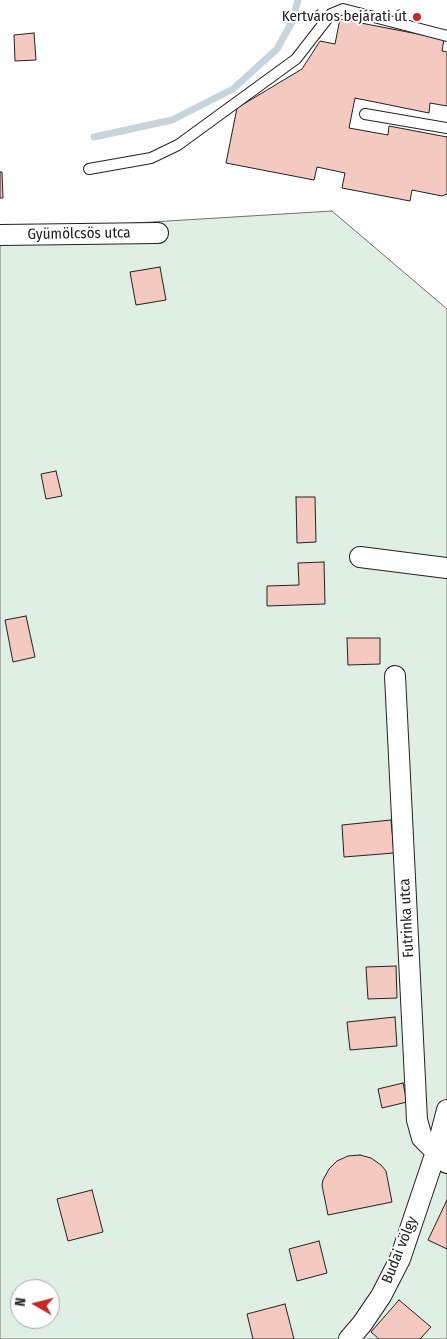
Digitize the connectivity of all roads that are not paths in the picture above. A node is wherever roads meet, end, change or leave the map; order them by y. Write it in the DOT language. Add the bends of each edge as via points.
graph roads {
  1 [pos="447,36"];
  2 [pos="365,114"];
  3 [pos="447,128"];
  4 [pos="89,170"];
  5 [pos="158,233"];
  6 [pos="0,235"];
  7 [pos="360,557"];
  8 [pos="447,568"];
  9 [pos="395,676"];
  10 [pos="447,1110"];
  11 [pos="442,1158"];
  12 [pos="349,1339"];
  1 -- 4 [label="lane" via="343,9 331,14 296,59 178,145 150,158"];
  2 -- 3 [label="lane"];
  5 -- 6 [label="street, Gyümölcsös utca"];
  7 -- 8 [label="street"];
  9 -- 11 [label="street, Futrinka utca" via="417,1120 422,1138"];
  10 -- 11 [label="street, Budai völgy"];
  11 -- 12 [label="street, Budai völgy" via="381,1296"];
}
